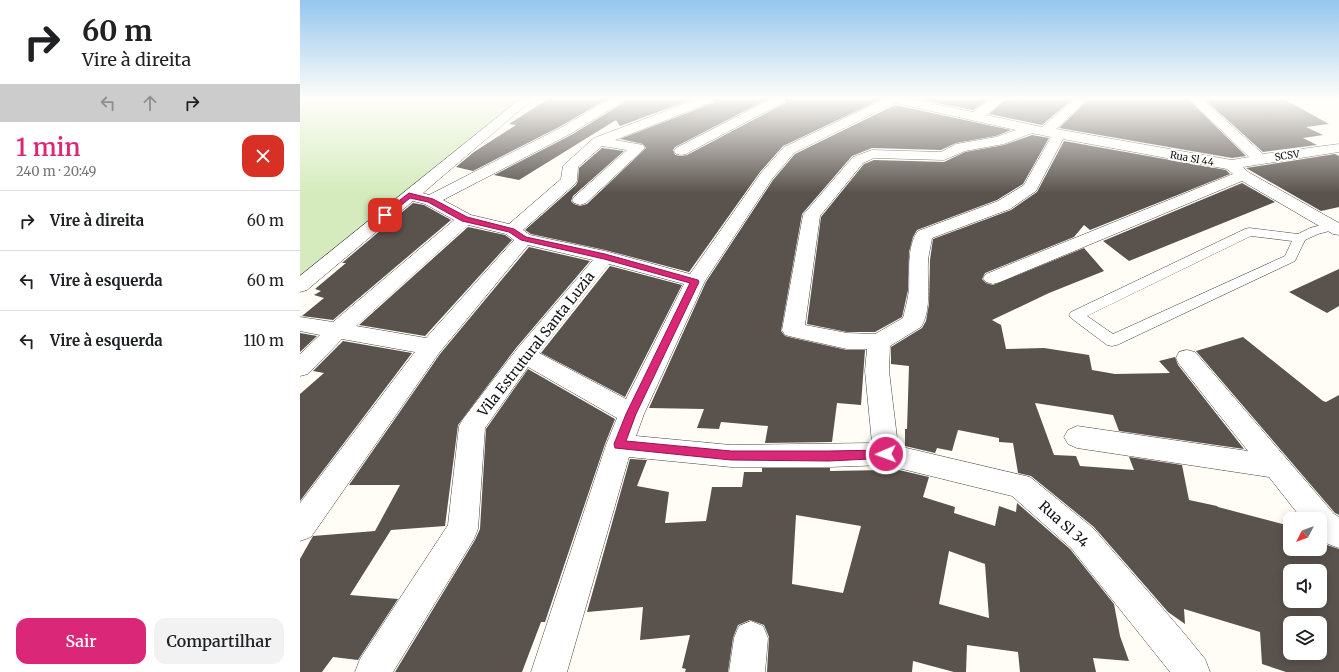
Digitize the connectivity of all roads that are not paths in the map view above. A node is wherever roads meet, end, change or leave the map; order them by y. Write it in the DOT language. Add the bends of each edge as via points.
graph roads {
  1 [pos="488,130"];
  2 [pos="567,130"];
  3 [pos="568,130"];
  4 [pos="627,130"];
  5 [pos="720,130"];
  6 [pos="829,130"];
  7 [pos="1229,130"];
  8 [pos="1045,131"];
  9 [pos="599,141"];
  10 [pos="1339,148"];
  11 [pos="681,151"];
  12 [pos="1260,159"];
  13 [pos="1237,170"];
  14 [pos="436,173"];
  15 [pos="472,179"];
  16 [pos="409,195"];
  17 [pos="430,200"];
  18 [pos="580,200"];
  19 [pos="465,219"];
  20 [pos="1336,228"];
  21 [pos="518,235"];
  22 [pos="1300,238"];
  23 [pos="605,257"];
  24 [pos="993,278"];
  25 [pos="695,282"];
  26 [pos="300,286"];
  27 [pos="300,324"];
  28 [pos="338,331"];
  29 [pos="879,342"];
  30 [pos="431,347"];
  31 [pos="525,355"];
  32 [pos="1187,358"];
  33 [pos="300,368"];
  34 [pos="631,414"];
  35 [pos="1077,437"];
  36 [pos="619,444"];
  37 [pos="886,454"];
  38 [pos="1276,467"];
  39 [pos="300,527"];
  40 [pos="1339,534"];
  41 [pos="751,638"];
  42 [pos="373,672"];
  43 [pos="549,672"];
  44 [pos="747,672"];
  45 [pos="1192,672"];
  1 -- 14 [label="street"];
  2 -- 15 [label="street"];
  3 -- 9 [label="street"];
  4 -- 9 [label="street"];
  5 -- 11 [label="street"];
  6 -- 25 [label="street" via="789,150 766,176"];
  7 -- 12 [label="street"];
  8 -- 13 [label="street, Rua Sl 44"];
  8 -- 29 [label="street" via="1030,188 1004,205 924,235 918,261 919,291 913,322"];
  8 -- 29 [label="street" via="961,147 944,156 872,154 858,160 812,215 793,330 847,341"];
  9 -- 18 [label="street" via="638,148"];
  9 -- 21 [label="street" via="571,166 569,181"];
  10 -- 12 [label="street, SCSV"];
  12 -- 13 [label="street, SCSV"];
  13 -- 20 [label="street"];
  13 -- 24 [label="street"];
  14 -- 15 [label="street"];
  14 -- 16 [label="street"];
  15 -- 17 [label="street"];
  16 -- 17 [label="street"];
  16 -- 26 [label="street"];
  17 -- 19 [label="street"];
  19 -- 21 [label="street"];
  19 -- 28 [label="street"];
  20 -- 22 [label="lane" via="1314,231"];
  21 -- 23 [label="street"];
  21 -- 30 [label="street"];
  22 -- 22 [label="lane" via="1290,258 1112,341 1076,314 1249,232"];
  23 -- 25 [label="street"];
  23 -- 31 [label="street, Vila Estrutural Santa Luzia"];
  25 -- 34 [label="street"];
  27 -- 28 [label="street"];
  28 -- 30 [label="street"];
  28 -- 33 [label="street"];
  29 -- 37 [label="street" via="877,371"];
  30 -- 39 [label="street"];
  31 -- 34 [label="street"];
  31 -- 42 [label="street, Vila Estrutural Santa Luzia" via="472,426 463,529"];
  32 -- 38 [label="street"];
  34 -- 36 [label="street"];
  35 -- 38 [label="street"];
  36 -- 37 [label="street, Rua Sl 34" via="731,456"];
  36 -- 43 [label="street"];
  37 -- 45 [label="street, Rua Sl 34" via="1020,486 1082,538"];
  38 -- 40 [label="street" via="1324,524"];
  41 -- 44 [label="street"];
}
